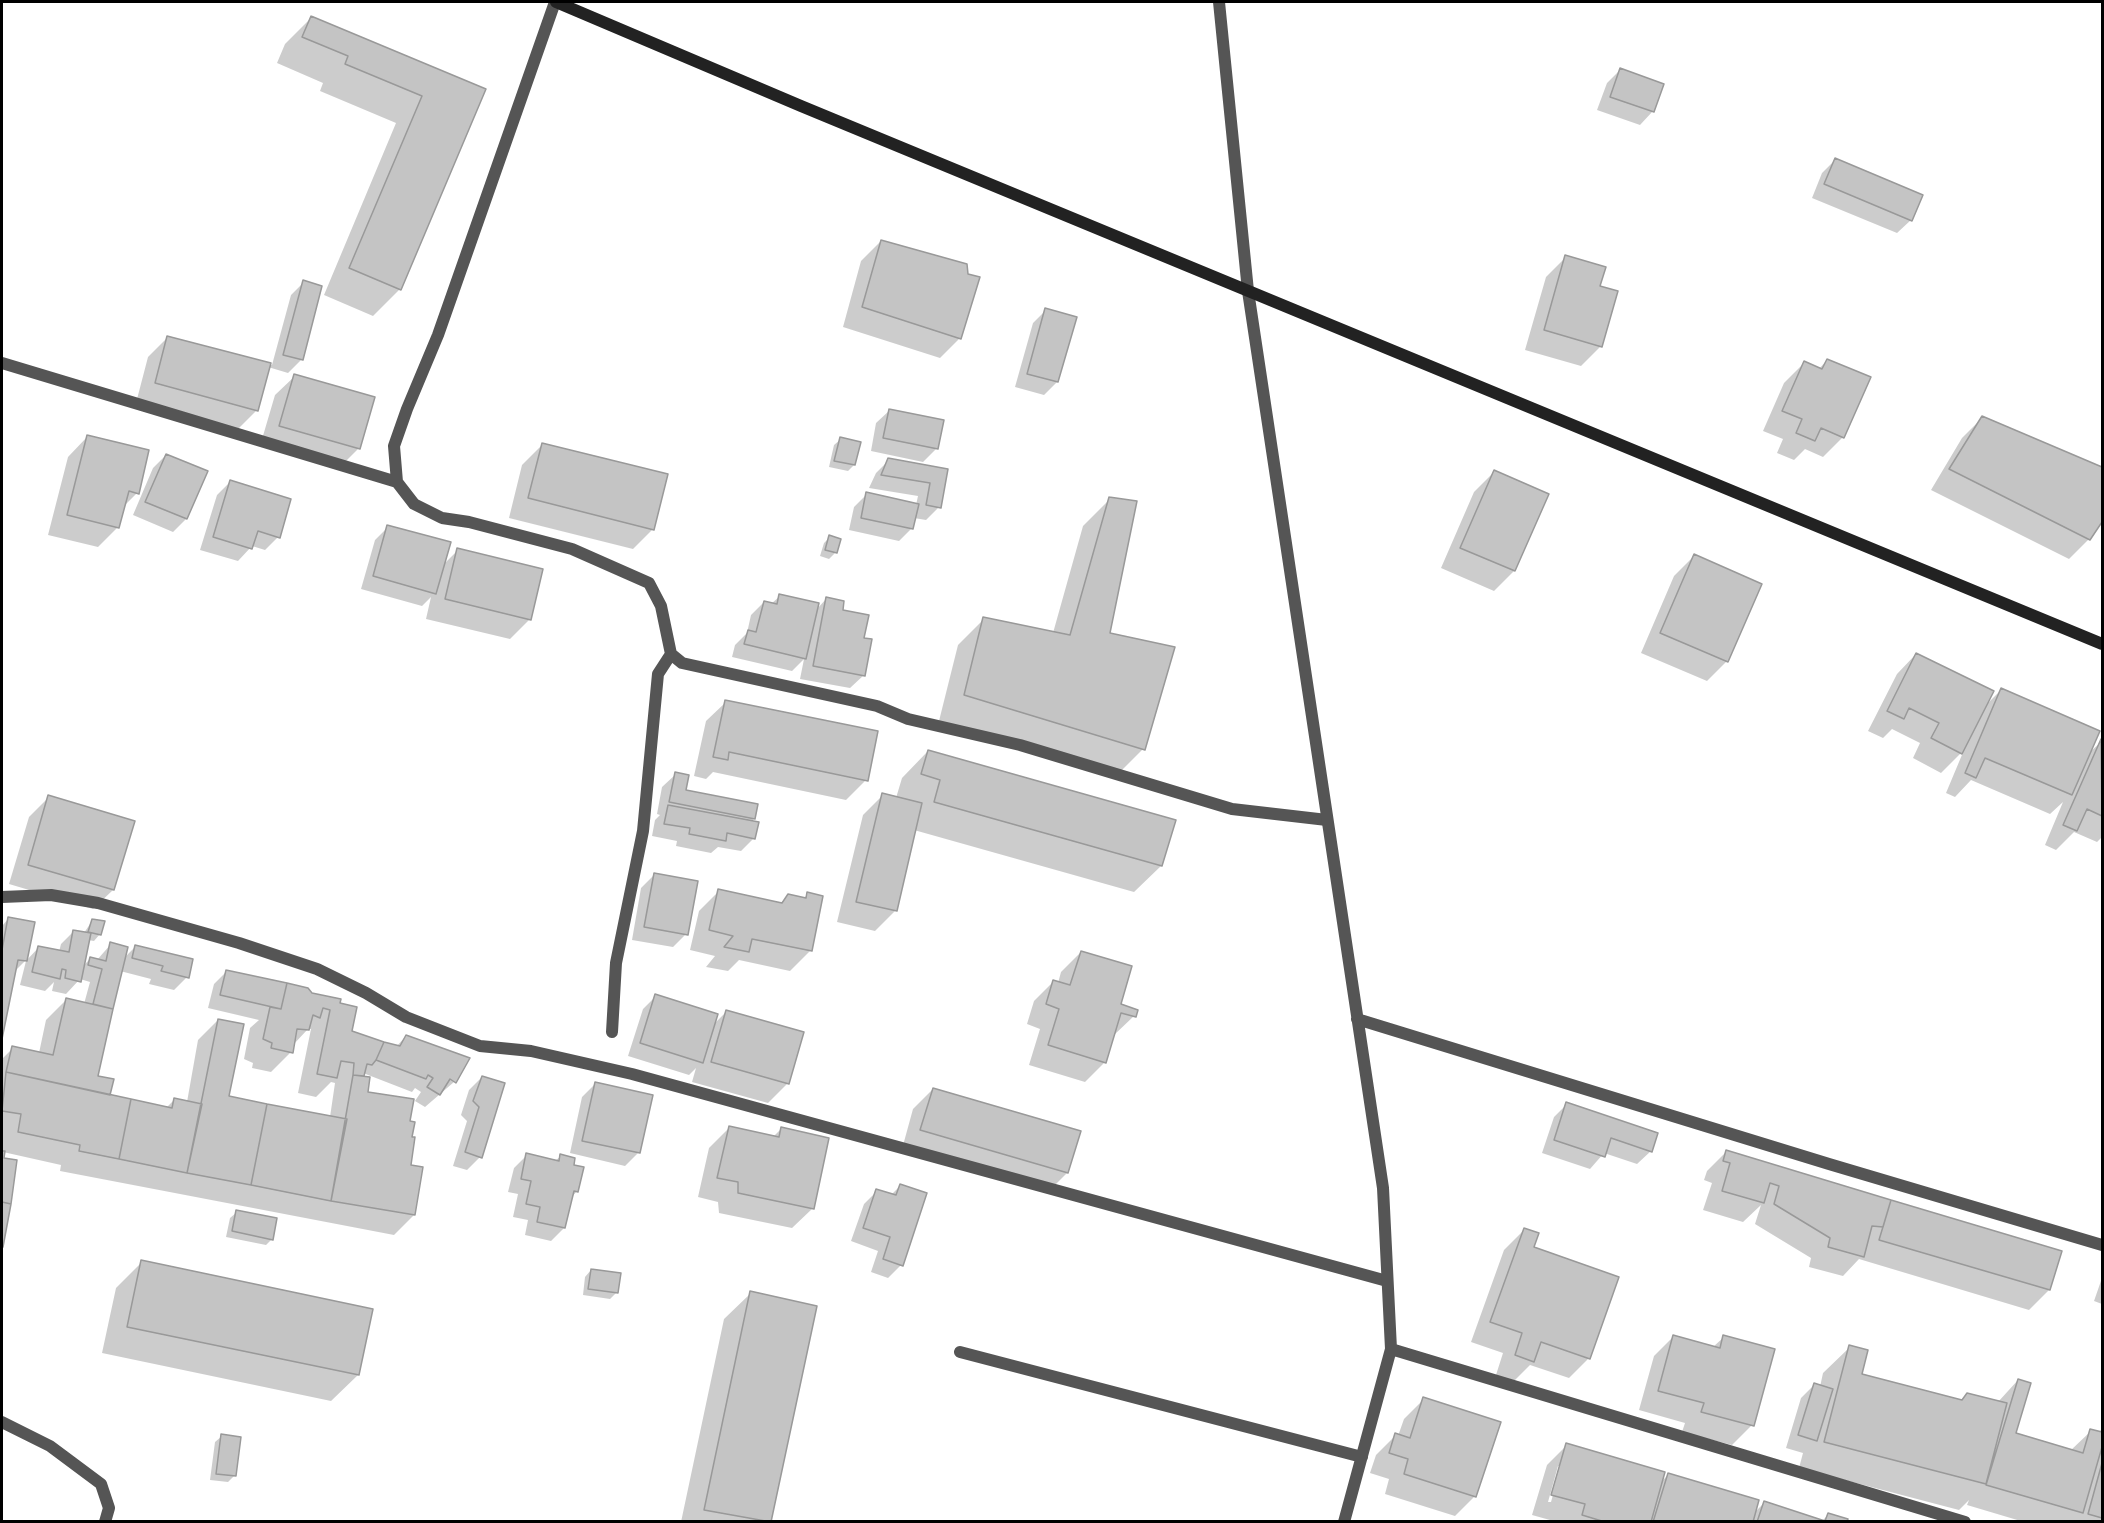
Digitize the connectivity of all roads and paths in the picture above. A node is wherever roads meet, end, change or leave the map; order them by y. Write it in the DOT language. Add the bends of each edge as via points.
graph roads {
  1 [pos="556,2"];
  2 [pos="1219,2"];
  3 [pos="1248,291"];
  4 [pos="2,363"];
  5 [pos="397,482"];
  6 [pos="2103,644"];
  7 [pos="671,654"];
  8 [pos="1327,820"];
  9 [pos="2,897"];
  10 [pos="1357,1019"];
  11 [pos="612,1032"];
  12 [pos="2103,1245"];
  13 [pos="1387,1281"];
  14 [pos="1391,1349"];
  15 [pos="960,1352"];
  16 [pos="2,1422"];
  17 [pos="1362,1457"];
  18 [pos="105,1521"];
  19 [pos="1344,1521"];
  20 [pos="1965,1521"];
  1 -- 3 [label="street"];
  1 -- 5 [label="street" via="438,335 394,446"];
  2 -- 3 [label="street"];
  3 -- 6 [label="street"];
  3 -- 8 [label="street"];
  4 -- 5 [label="street"];
  5 -- 7 [label="street" via="414,504 442,519 469,522 572,549 649,583 661,606"];
  7 -- 8 [label="street" via="682,663 877,706 908,719 1020,745 1232,809"];
  7 -- 11 [label="street" via="658,674 643,831 616,963"];
  8 -- 10 [label="street"];
  9 -- 13 [label="street" via="51,895 98,903 317,969 406,1017 480,1046 531,1051 632,1074"];
  10 -- 12 [label="street"];
  10 -- 13 [label="street" via="1383,1188"];
  13 -- 14 [label="street"];
  14 -- 17 [label="street"];
  14 -- 20 [label="street"];
  15 -- 17 [label="street"];
  16 -- 18 [label="street" via="50,1446 100,1484 109,1508"];
  17 -- 19 [label="street"];
}
